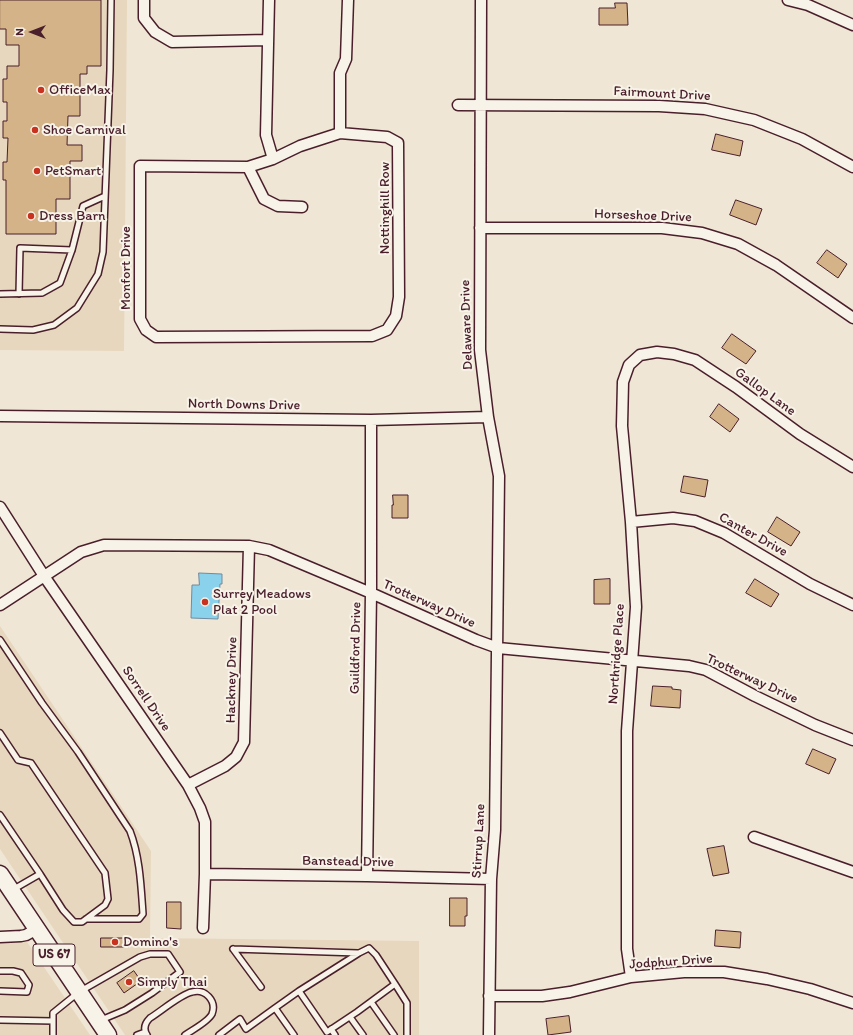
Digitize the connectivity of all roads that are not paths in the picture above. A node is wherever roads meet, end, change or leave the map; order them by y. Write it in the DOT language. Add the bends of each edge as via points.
graph roads {
  1 [pos="111,0"];
  2 [pos="144,0"];
  3 [pos="269,0"];
  4 [pos="348,0"];
  5 [pos="481,0"];
  6 [pos="788,0"];
  7 [pos="853,25"];
  8 [pos="268,40"];
  9 [pos="458,104"];
  10 [pos="481,105"];
  11 [pos="340,133"];
  12 [pos="273,159"];
  13 [pos="248,167"];
  14 [pos="853,167"];
  15 [pos="105,196"];
  16 [pos="302,207"];
  17 [pos="480,228"];
  18 [pos="72,250"];
  19 [pos="0,294"];
  20 [pos="19,294"];
  21 [pos="853,318"];
  22 [pos="0,329"];
  23 [pos="387,330"];
  24 [pos="656,352"];
  25 [pos="0,416"];
  26 [pos="488,417"];
  27 [pos="371,420"];
  28 [pos="853,467"];
  29 [pos="0,508"];
  30 [pos="631,522"];
  31 [pos="249,546"];
  32 [pos="44,576"];
  33 [pos="371,593"];
  34 [pos="0,605"];
  35 [pos="853,605"];
  36 [pos="0,640"];
  37 [pos="498,648"];
  38 [pos="631,660"];
  39 [pos="0,733"];
  40 [pos="853,740"];
  41 [pos="188,785"];
  42 [pos="0,815"];
  43 [pos="754,837"];
  44 [pos="853,872"];
  45 [pos="40,874"];
  46 [pos="205,874"];
  47 [pos="367,876"];
  48 [pos="491,879"];
  49 [pos="6,884"];
  50 [pos="86,918"];
  51 [pos="204,928"];
  52 [pos="37,929"];
  53 [pos="0,936"];
  54 [pos="359,953"];
  55 [pos="0,971"];
  56 [pos="631,977"];
  57 [pos="395,984"];
  58 [pos="261,988"];
  59 [pos="0,991"];
  60 [pos="299,991"];
  61 [pos="79,992"];
  62 [pos="489,996"];
  63 [pos="371,1002"];
  64 [pos="853,1003"];
  65 [pos="275,1008"];
  66 [pos="350,1017"];
  67 [pos="0,1020"];
  68 [pos="53,1021"];
  69 [pos="99,1021"];
  70 [pos="331,1029"];
  71 [pos="146,1033"];
  72 [pos="53,1035"];
  73 [pos="108,1035"];
  74 [pos="137,1035"];
  75 [pos="185,1035"];
  76 [pos="219,1035"];
  77 [pos="294,1035"];
  78 [pos="335,1035"];
  79 [pos="363,1035"];
  80 [pos="394,1035"];
  81 [pos="407,1035"];
  82 [pos="489,1035"];
  1 -- 15 [label="lane"];
  2 -- 8 [label="street" via="144,18 155,32 172,42"];
  3 -- 8 [label="street"];
  4 -- 11 [label="street" via="346,58 340,73"];
  5 -- 10 [label="street, Delaware Drive"];
  6 -- 7 [label="street" via="808,5"];
  8 -- 12 [label="street" via="266,135"];
  9 -- 10 [label="street, Fairmount Drive"];
  10 -- 14 [label="street, Fairmount Drive" via="705,108 754,120 802,139"];
  10 -- 17 [label="street, Delaware Drive"];
  11 -- 12 [label="street, Nottinghill Row" via="300,146"];
  11 -- 23 [label="street, Nottinghill Row" via="387,137 398,143 399,297 396,316"];
  12 -- 13 [label="street, Nottinghill Row"];
  13 -- 16 [label="street" via="264,199 278,206"];
  13 -- 23 [label="street, Monfort Drive" via="140,166 140,319 146,330 156,337 203,337 372,336"];
  15 -- 18 [label="lane" via="83,206"];
  15 -- 22 [label="lane" via="103,252 98,274 77,308 54,324 33,330"];
  17 -- 21 [label="street, Horseshoe Drive" via="662,228 702,233 738,244 776,264"];
  17 -- 26 [label="street, Delaware Drive" via="480,350"];
  18 -- 20 [label="lane" via="60,283 42,293"];
  18 -- 20 [label="lane" via="20,248"];
  19 -- 20 [label="lane"];
  24 -- 28 [label="street, Gallop Lane" via="695,360 800,434"];
  24 -- 30 [label="street, Northridge Place" via="640,355 629,365 623,382 622,426"];
  25 -- 27 [label="street, North Downs Drive"];
  26 -- 27 [label="street, North Downs Drive"];
  26 -- 37 [label="street, Delaware Drive" via="499,476"];
  27 -- 33 [label="street, Guildford Drive"];
  29 -- 32 [label="street, Sorrell Drive"];
  30 -- 35 [label="street, Canter Drive" via="673,518 695,521 724,533 810,584"];
  30 -- 38 [label="street, Northridge Place" via="636,607"];
  31 -- 32 [label="street, Trotterway Drive" via="104,545 81,552"];
  31 -- 33 [label="street, Trotterway Drive" via="269,550"];
  31 -- 41 [label="street, Hackney Drive" via="244,742 236,757 226,766"];
  32 -- 34 [label="street, Trotterway Drive"];
  32 -- 41 [label="street, Sorrell Drive"];
  33 -- 37 [label="street, Trotterway Drive"];
  33 -- 47 [label="street, Guildford Drive"];
  36 -- 50 [label="lane" via="78,752 134,841 143,914 139,919"];
  37 -- 38 [label="street, Trotterway Drive"];
  37 -- 48 [label="street, Stirrup Lane" via="496,830"];
  38 -- 40 [label="street, Trotterway Drive" via="706,670 815,725"];
  38 -- 56 [label="street, Northridge Place" via="626,738 627,949"];
  39 -- 50 [label="lane" via="18,760 31,764 105,873 108,899 105,905"];
  41 -- 46 [label="street, Sorrell Drive" via="205,822"];
  42 -- 45 [label="lane"];
  43 -- 44 [label="street"];
  45 -- 49 [label="lane"];
  45 -- 50 [label="lane" via="63,910 74,922 82,922"];
  46 -- 47 [label="street, Banstead Drive"];
  46 -- 51 [label="street, Sorrell Drive"];
  47 -- 48 [label="street, Banstead Drive"];
  48 -- 62 [label="street, Stirrup Lane"];
  49 -- 52 [label="main road, US 67"];
  52 -- 53 [label="street" via="21,936"];
  52 -- 61 [label="main road, US 67"];
  54 -- 57 [label="lane" via="369,948"];
  54 -- 58 [label="lane" via="232,950"];
  54 -- 60 [label="lane"];
  55 -- 59 [label="lane" via="22,973 30,986 27,992"];
  56 -- 62 [label="street, Jodphur Drive" via="542,996"];
  56 -- 64 [label="street, Jodphur Drive" via="684,972 724,972 803,987"];
  57 -- 63 [label="lane"];
  57 -- 81 [label="lane" via="408,1003"];
  60 -- 65 [label="lane"];
  60 -- 70 [label="lane" via="327,1032"];
  61 -- 68 [label="lane" via="53,1013"];
  61 -- 69 [label="main road, US 67"];
  61 -- 69 [label="lane" via="140,958 150,954 168,954 180,972 125,1010"];
  62 -- 82 [label="street, Stirrup Lane"];
  63 -- 66 [label="lane"];
  63 -- 80 [label="lane"];
  65 -- 76 [label="lane" via="246,1029 240,1020"];
  65 -- 77 [label="lane"];
  66 -- 70 [label="lane"];
  66 -- 79 [label="lane"];
  67 -- 68 [label="lane"];
  68 -- 72 [label="lane"];
  69 -- 73 [label="main road, US 67"];
  70 -- 78 [label="lane"];
  71 -- 74 [label="lane"];
  71 -- 75 [label="lane" via="146,1022 183,996 191,992 206,993 213,1006 212,1014"];
}
